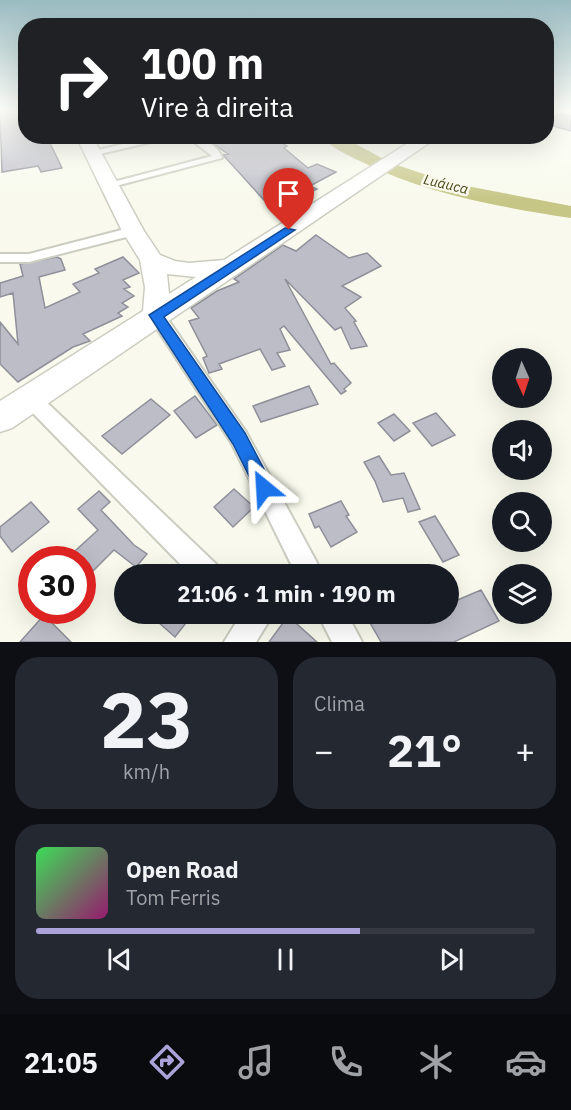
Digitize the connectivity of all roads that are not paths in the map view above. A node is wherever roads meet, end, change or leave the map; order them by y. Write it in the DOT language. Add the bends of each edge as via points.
graph roads {
  1 [pos="202,144"];
  2 [pos="420,144"];
  3 [pos="87,145"];
  4 [pos="108,185"];
  5 [pos="133,231"];
  6 [pos="0,258"];
  7 [pos="152,260"];
  8 [pos="236,264"];
  9 [pos="156,315"];
  10 [pos="31,399"];
  11 [pos="0,418"];
  12 [pos="198,564"];
  13 [pos="302,564"];
  14 [pos="338,624"];
  15 [pos="348,642"];
  1 -- 4 [label="street" via="217,158"];
  2 -- 8 [label="main road"];
  3 -- 4 [label="main road"];
  4 -- 5 [label="main road"];
  5 -- 6 [label="street" via="29,258"];
  5 -- 7 [label="main road"];
  7 -- 8 [label="main road" via="163,266 191,270"];
  7 -- 9 [label="main road" via="157,287"];
  8 -- 9 [label="main road"];
  9 -- 10 [label="main road"];
  9 -- 13 [label="street" via="239,438"];
  10 -- 11 [label="main road"];
  10 -- 12 [label="street"];
  14 -- 15 [label="street"];
}
